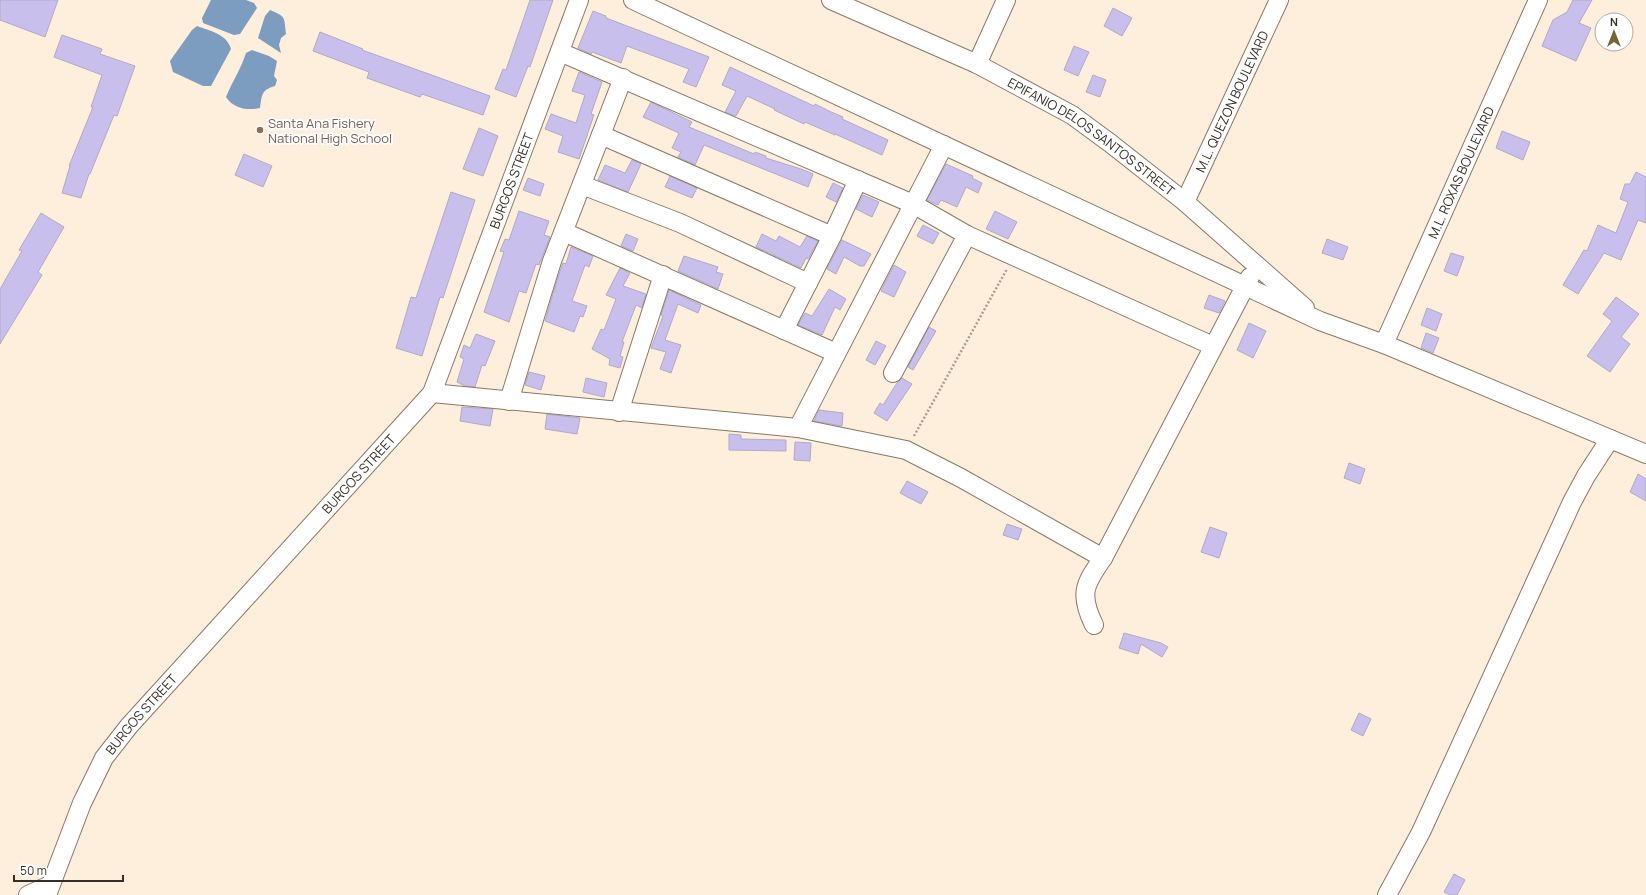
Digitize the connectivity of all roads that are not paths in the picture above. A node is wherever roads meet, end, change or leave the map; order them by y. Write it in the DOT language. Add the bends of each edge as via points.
graph roads {
  1 [pos="580,0"];
  2 [pos="633,0"];
  3 [pos="831,0"];
  4 [pos="1006,0"];
  5 [pos="1280,0"];
  6 [pos="1538,0"];
  7 [pos="560,52"];
  8 [pos="977,64"];
  9 [pos="624,78"];
  10 [pos="601,135"];
  11 [pos="944,145"];
  12 [pos="858,180"];
  13 [pos="582,185"];
  14 [pos="1185,202"];
  15 [pos="913,204"];
  16 [pos="564,232"];
  17 [pos="967,235"];
  18 [pos="832,236"];
  19 [pos="1257,266"];
  20 [pos="663,275"];
  21 [pos="808,283"];
  22 [pos="1245,286"];
  23 [pos="1320,321"];
  24 [pos="784,330"];
  25 [pos="1384,344"];
  26 [pos="1213,346"];
  27 [pos="836,353"];
  28 [pos="893,373"];
  29 [pos="432,393"];
  30 [pos="509,401"];
  31 [pos="619,412"];
  32 [pos="798,428"];
  33 [pos="1610,439"];
  34 [pos="1646,454"];
  35 [pos="1103,558"];
  36 [pos="1094,625"];
  37 [pos="49,890"];
  38 [pos="28,895"];
  39 [pos="1387,895"];
  1 -- 7 [label="street, BURGOS STREET"];
  2 -- 11 [label="street"];
  3 -- 8 [label="street, EPIFANIO DELOS SANTOS STREET"];
  4 -- 8 [label="street"];
  5 -- 14 [label="street, M.L. QUEZON BOULEVARD"];
  6 -- 25 [label="street, M.L. ROXAS BOULEVARD"];
  7 -- 9 [label="street"];
  7 -- 29 [label="street, BURGOS STREET"];
  8 -- 14 [label="street, EPIFANIO DELOS SANTOS STREET" via="1072,116"];
  9 -- 10 [label="street"];
  9 -- 12 [label="street"];
  10 -- 13 [label="street"];
  10 -- 18 [label="street"];
  11 -- 15 [label="street"];
  11 -- 22 [label="street"];
  12 -- 15 [label="street"];
  12 -- 18 [label="street"];
  13 -- 16 [label="street"];
  13 -- 21 [label="street" via="680,223"];
  14 -- 19 [label="street, EPIFANIO DELOS SANTOS STREET"];
  15 -- 17 [label="street"];
  15 -- 27 [label="street"];
  16 -- 20 [label="street"];
  16 -- 30 [label="street" via="552,261"];
  17 -- 26 [label="street"];
  17 -- 28 [label="street"];
  18 -- 21 [label="street"];
  19 -- 22 [label="street"];
  19 -- 23 [label="street, EPIFANIO DELOS SANTOS STREET"];
  20 -- 24 [label="street"];
  20 -- 31 [label="street"];
  21 -- 24 [label="street"];
  22 -- 23 [label="street"];
  22 -- 26 [label="street"];
  23 -- 25 [label="street"];
  24 -- 27 [label="street"];
  25 -- 33 [label="street"];
  26 -- 35 [label="street"];
  27 -- 32 [label="street"];
  29 -- 30 [label="street"];
  29 -- 37 [label="street, BURGOS STREET" via="128,726 104,758 82,803"];
  30 -- 31 [label="street"];
  31 -- 32 [label="street"];
  32 -- 35 [label="street" via="906,450"];
  33 -- 34 [label="street"];
  33 -- 39 [label="street" via="1572,502 1421,832"];
  35 -- 36 [label="street" via="1085,590 1086,609"];
  37 -- 38 [label="street"];
}
